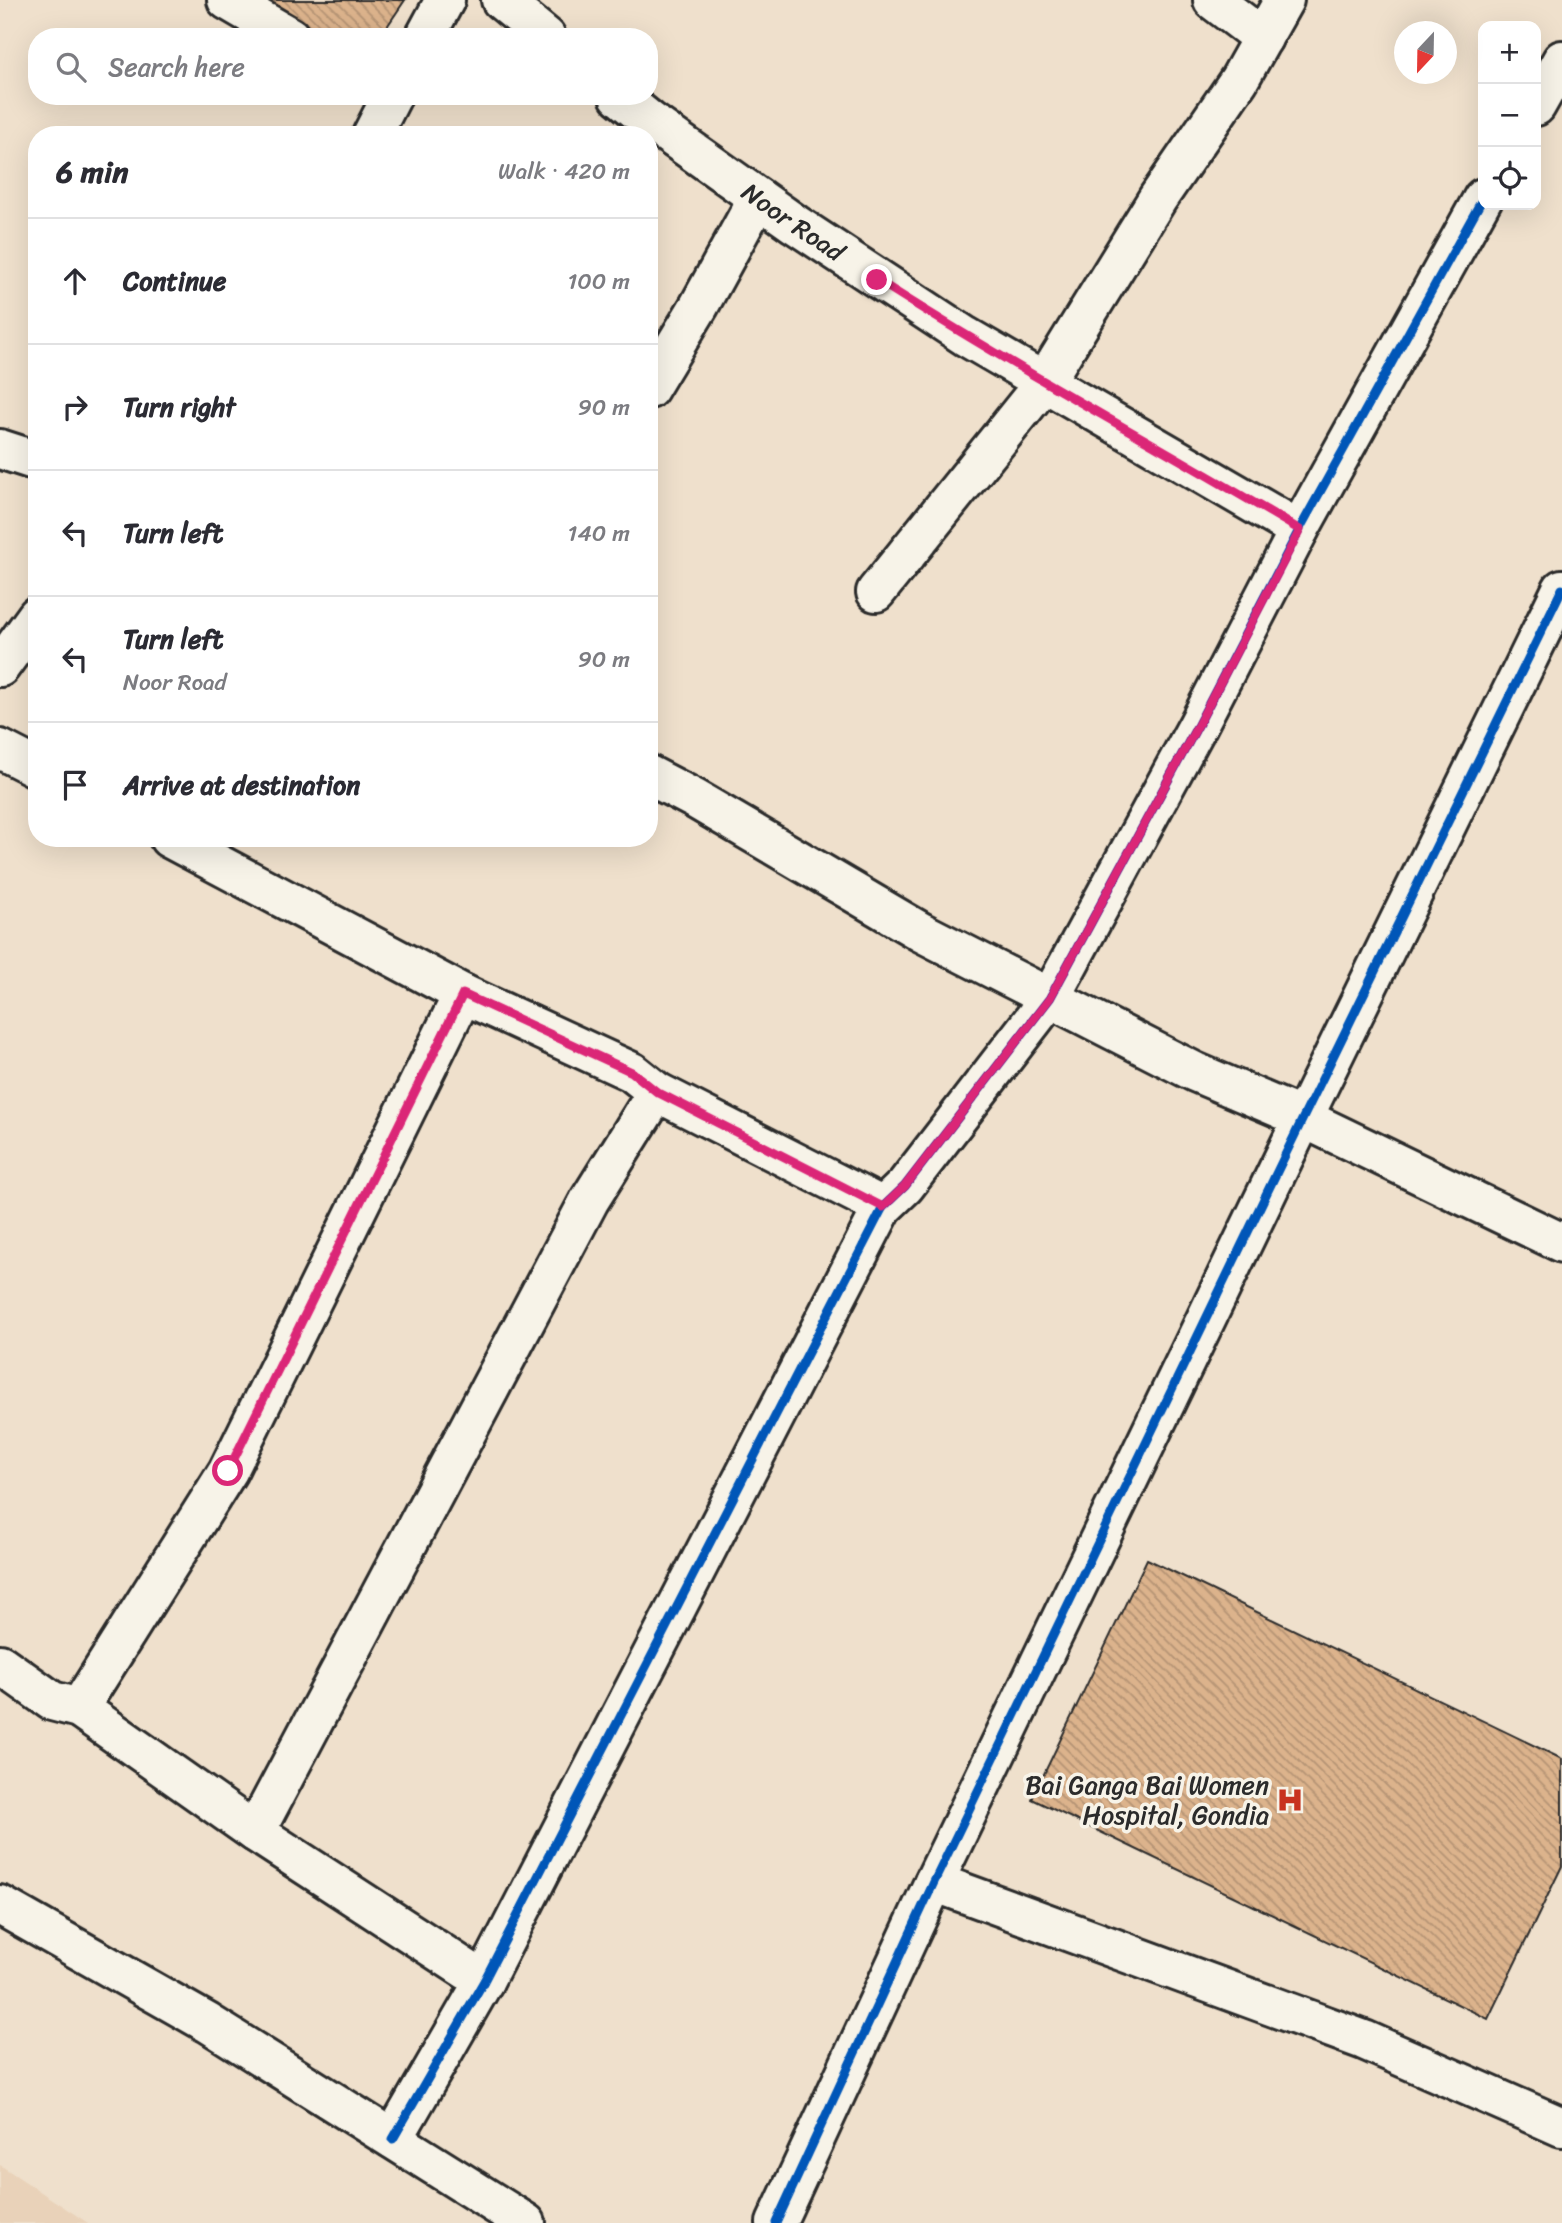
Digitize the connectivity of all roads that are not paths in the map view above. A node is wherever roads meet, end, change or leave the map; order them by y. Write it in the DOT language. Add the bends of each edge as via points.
graph roads {
  1 [pos="227,0"];
  2 [pos="445,0"];
  3 [pos="501,0"];
  4 [pos="1213,0"];
  5 [pos="1284,0"];
  6 [pos="275,28"];
  7 [pos="430,28"];
  8 [pos="535,28"];
  9 [pos="1263,38"];
  10 [pos="1562,60"];
  11 [pos="1541,97"];
  12 [pos="387,105"];
  13 [pos="631,105"];
  14 [pos="377,126"];
  15 [pos="657,126"];
  16 [pos="658,127"];
  17 [pos="758,198"];
  18 [pos="1478,207"];
  19 [pos="658,374"];
  20 [pos="1044,383"];
  21 [pos="0,449"];
  22 [pos="28,458"];
  23 [pos="1300,530"];
  24 [pos="1562,589"];
  25 [pos="876,592"];
  26 [pos="28,628"];
  27 [pos="0,667"];
  28 [pos="0,749"];
  29 [pos="28,763"];
  30 [pos="658,780"];
  31 [pos="186,847"];
  32 [pos="463,994"];
  33 [pos="1050,998"];
  34 [pos="657,1092"];
  35 [pos="1303,1118"];
  36 [pos="883,1207"];
  37 [pos="1562,1243"];
  38 [pos="0,1664"];
  39 [pos="79,1708"];
  40 [pos="255,1832"];
  41 [pos="934,1882"];
  42 [pos="0,1905"];
  43 [pos="484,1981"];
  44 [pos="1562,2127"];
  45 [pos="393,2139"];
  46 [pos="526,2223"];
  47 [pos="776,2223"];
  1 -- 6 [label="street"];
  2 -- 7 [label="street"];
  3 -- 8 [label="street"];
  4 -- 9 [label="street"];
  5 -- 9 [label="street"];
  9 -- 20 [label="street"];
  10 -- 11 [label="street"];
  12 -- 14 [label="street"];
  13 -- 15 [label="street, Noor Road"];
  16 -- 17 [label="street, Noor Road"];
  17 -- 19 [label="street"];
  17 -- 20 [label="street, Noor Road" via="877,280"];
  18 -- 23 [label="street"];
  20 -- 23 [label="street, Noor Road"];
  20 -- 25 [label="street"];
  21 -- 22 [label="street"];
  23 -- 33 [label="street"];
  24 -- 35 [label="street"];
  26 -- 27 [label="street"];
  28 -- 29 [label="street"];
  30 -- 33 [label="street" via="921,932"];
  31 -- 32 [label="street"];
  32 -- 34 [label="street" via="632,1072"];
  32 -- 39 [label="street" via="228,1471"];
  33 -- 35 [label="street" via="1195,1072"];
  33 -- 36 [label="street" via="905,1186"];
  34 -- 36 [label="street"];
  34 -- 40 [label="street" via="589,1201"];
  35 -- 37 [label="street"];
  35 -- 41 [label="street"];
  36 -- 43 [label="street"];
  38 -- 39 [label="street" via="52,1701"];
  39 -- 40 [label="street"];
  40 -- 43 [label="street"];
  41 -- 44 [label="street" via="1364,2040"];
  41 -- 47 [label="street"];
  42 -- 45 [label="street" via="208,2023"];
  43 -- 45 [label="street"];
  45 -- 46 [label="street"];
}
